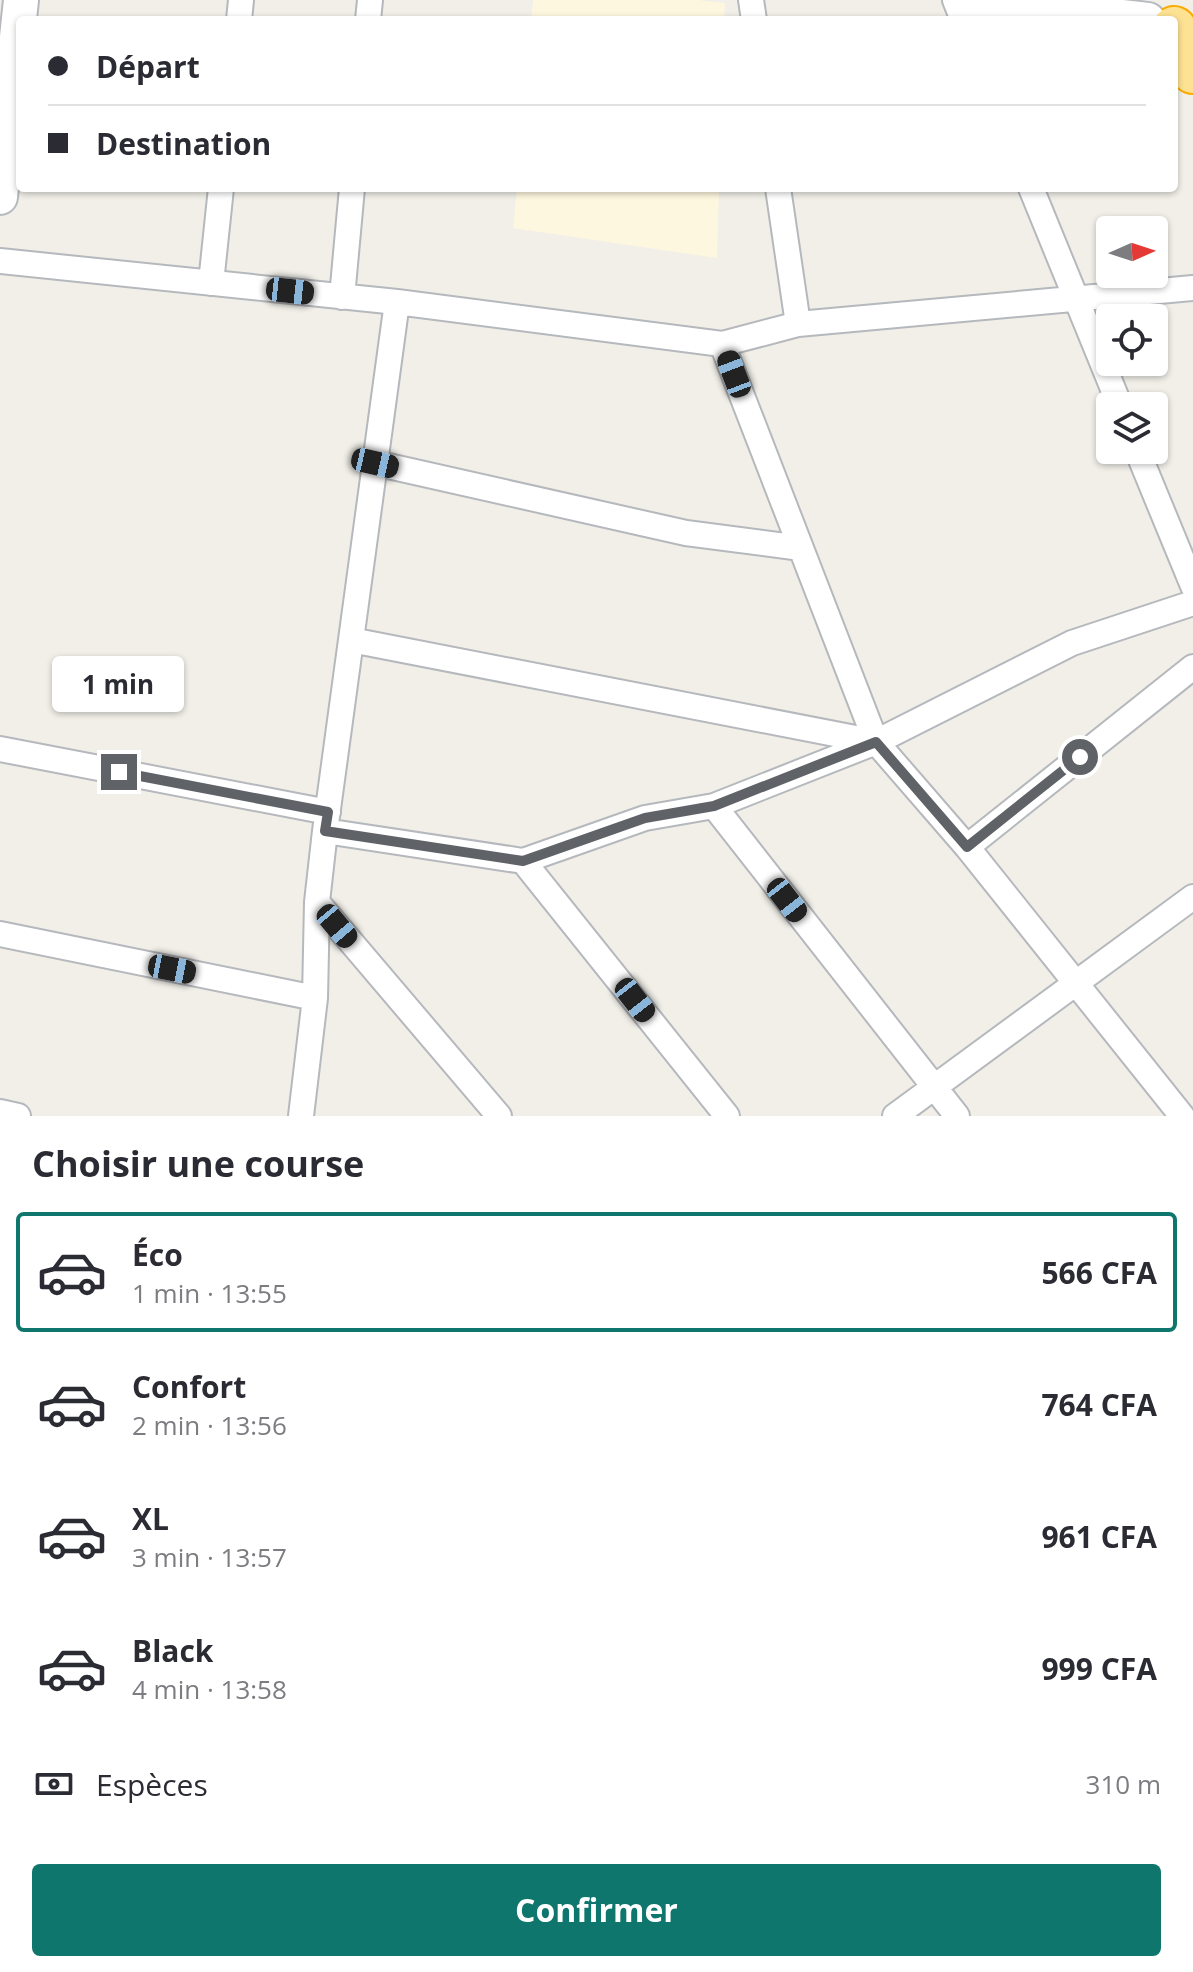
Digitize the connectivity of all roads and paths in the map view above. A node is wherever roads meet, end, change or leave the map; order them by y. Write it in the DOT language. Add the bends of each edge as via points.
graph roads {
  1 [pos="976,0"];
  2 [pos="1114,16"];
  3 [pos="1178,38"];
  4 [pos="16,47"];
  5 [pos="1193,71"];
  6 [pos="221,192"];
  7 [pos="352,192"];
  8 [pos="779,192"];
  9 [pos="1033,192"];
  10 [pos="0,197"];
  11 [pos="0,261"];
  12 [pos="211,283"];
  13 [pos="1193,288"];
  14 [pos="342,297"];
  15 [pos="1076,299"];
  16 [pos="397,302"];
  17 [pos="798,324"];
  18 [pos="722,344"];
  19 [pos="1114,392"];
  20 [pos="375,463"];
  21 [pos="1143,464"];
  22 [pos="801,548"];
  23 [pos="1193,586"];
  24 [pos="1193,603"];
  25 [pos="351,640"];
  26 [pos="1193,667"];
  27 [pos="876,742"];
  28 [pos="0,749"];
  29 [pos="714,806"];
  30 [pos="326,821"];
  31 [pos="967,847"];
  32 [pos="523,861"];
  33 [pos="1193,897"];
  34 [pos="317,902"];
  35 [pos="0,934"];
  36 [pos="1073,983"];
  37 [pos="315,998"];
  38 [pos="934,1087"];
  39 [pos="1193,1111"];
  40 [pos="0,1112"];
  41 [pos="18,1116"];
  42 [pos="301,1116"];
  43 [pos="499,1116"];
  44 [pos="727,1116"];
  45 [pos="895,1116"];
  46 [pos="957,1116"];
  47 [pos="1184,1116"];
  1 -- 2 [label="street"];
  3 -- 5 [label="highway"];
  4 -- 10 [label="street"];
  6 -- 12 [label="street"];
  7 -- 14 [label="street"];
  8 -- 17 [label="street"];
  9 -- 15 [label="street"];
  11 -- 12 [label="street"];
  12 -- 14 [label="street"];
  13 -- 15 [label="street"];
  14 -- 16 [label="street"];
  15 -- 17 [label="street"];
  15 -- 19 [label="street"];
  16 -- 18 [label="street"];
  16 -- 20 [label="street"];
  17 -- 18 [label="street"];
  18 -- 22 [label="street"];
  20 -- 22 [label="street" via="686,533"];
  20 -- 25 [label="street"];
  21 -- 23 [label="street"];
  22 -- 27 [label="street"];
  24 -- 27 [label="street" via="1072,643"];
  25 -- 27 [label="street"];
  25 -- 30 [label="street"];
  26 -- 31 [label="street"];
  27 -- 29 [label="street"];
  27 -- 31 [label="street"];
  28 -- 30 [label="street"];
  29 -- 32 [label="street" via="645,818"];
  29 -- 38 [label="street"];
  30 -- 32 [label="street"];
  30 -- 34 [label="street"];
  31 -- 36 [label="street"];
  32 -- 44 [label="street"];
  33 -- 36 [label="street"];
  34 -- 37 [label="street"];
  34 -- 43 [label="street"];
  35 -- 37 [label="street"];
  36 -- 38 [label="street"];
  36 -- 47 [label="street"];
  37 -- 42 [label="street"];
  38 -- 45 [label="street"];
  38 -- 46 [label="street"];
  39 -- 47 [label="street"];
  40 -- 41 [label="street"];
}
